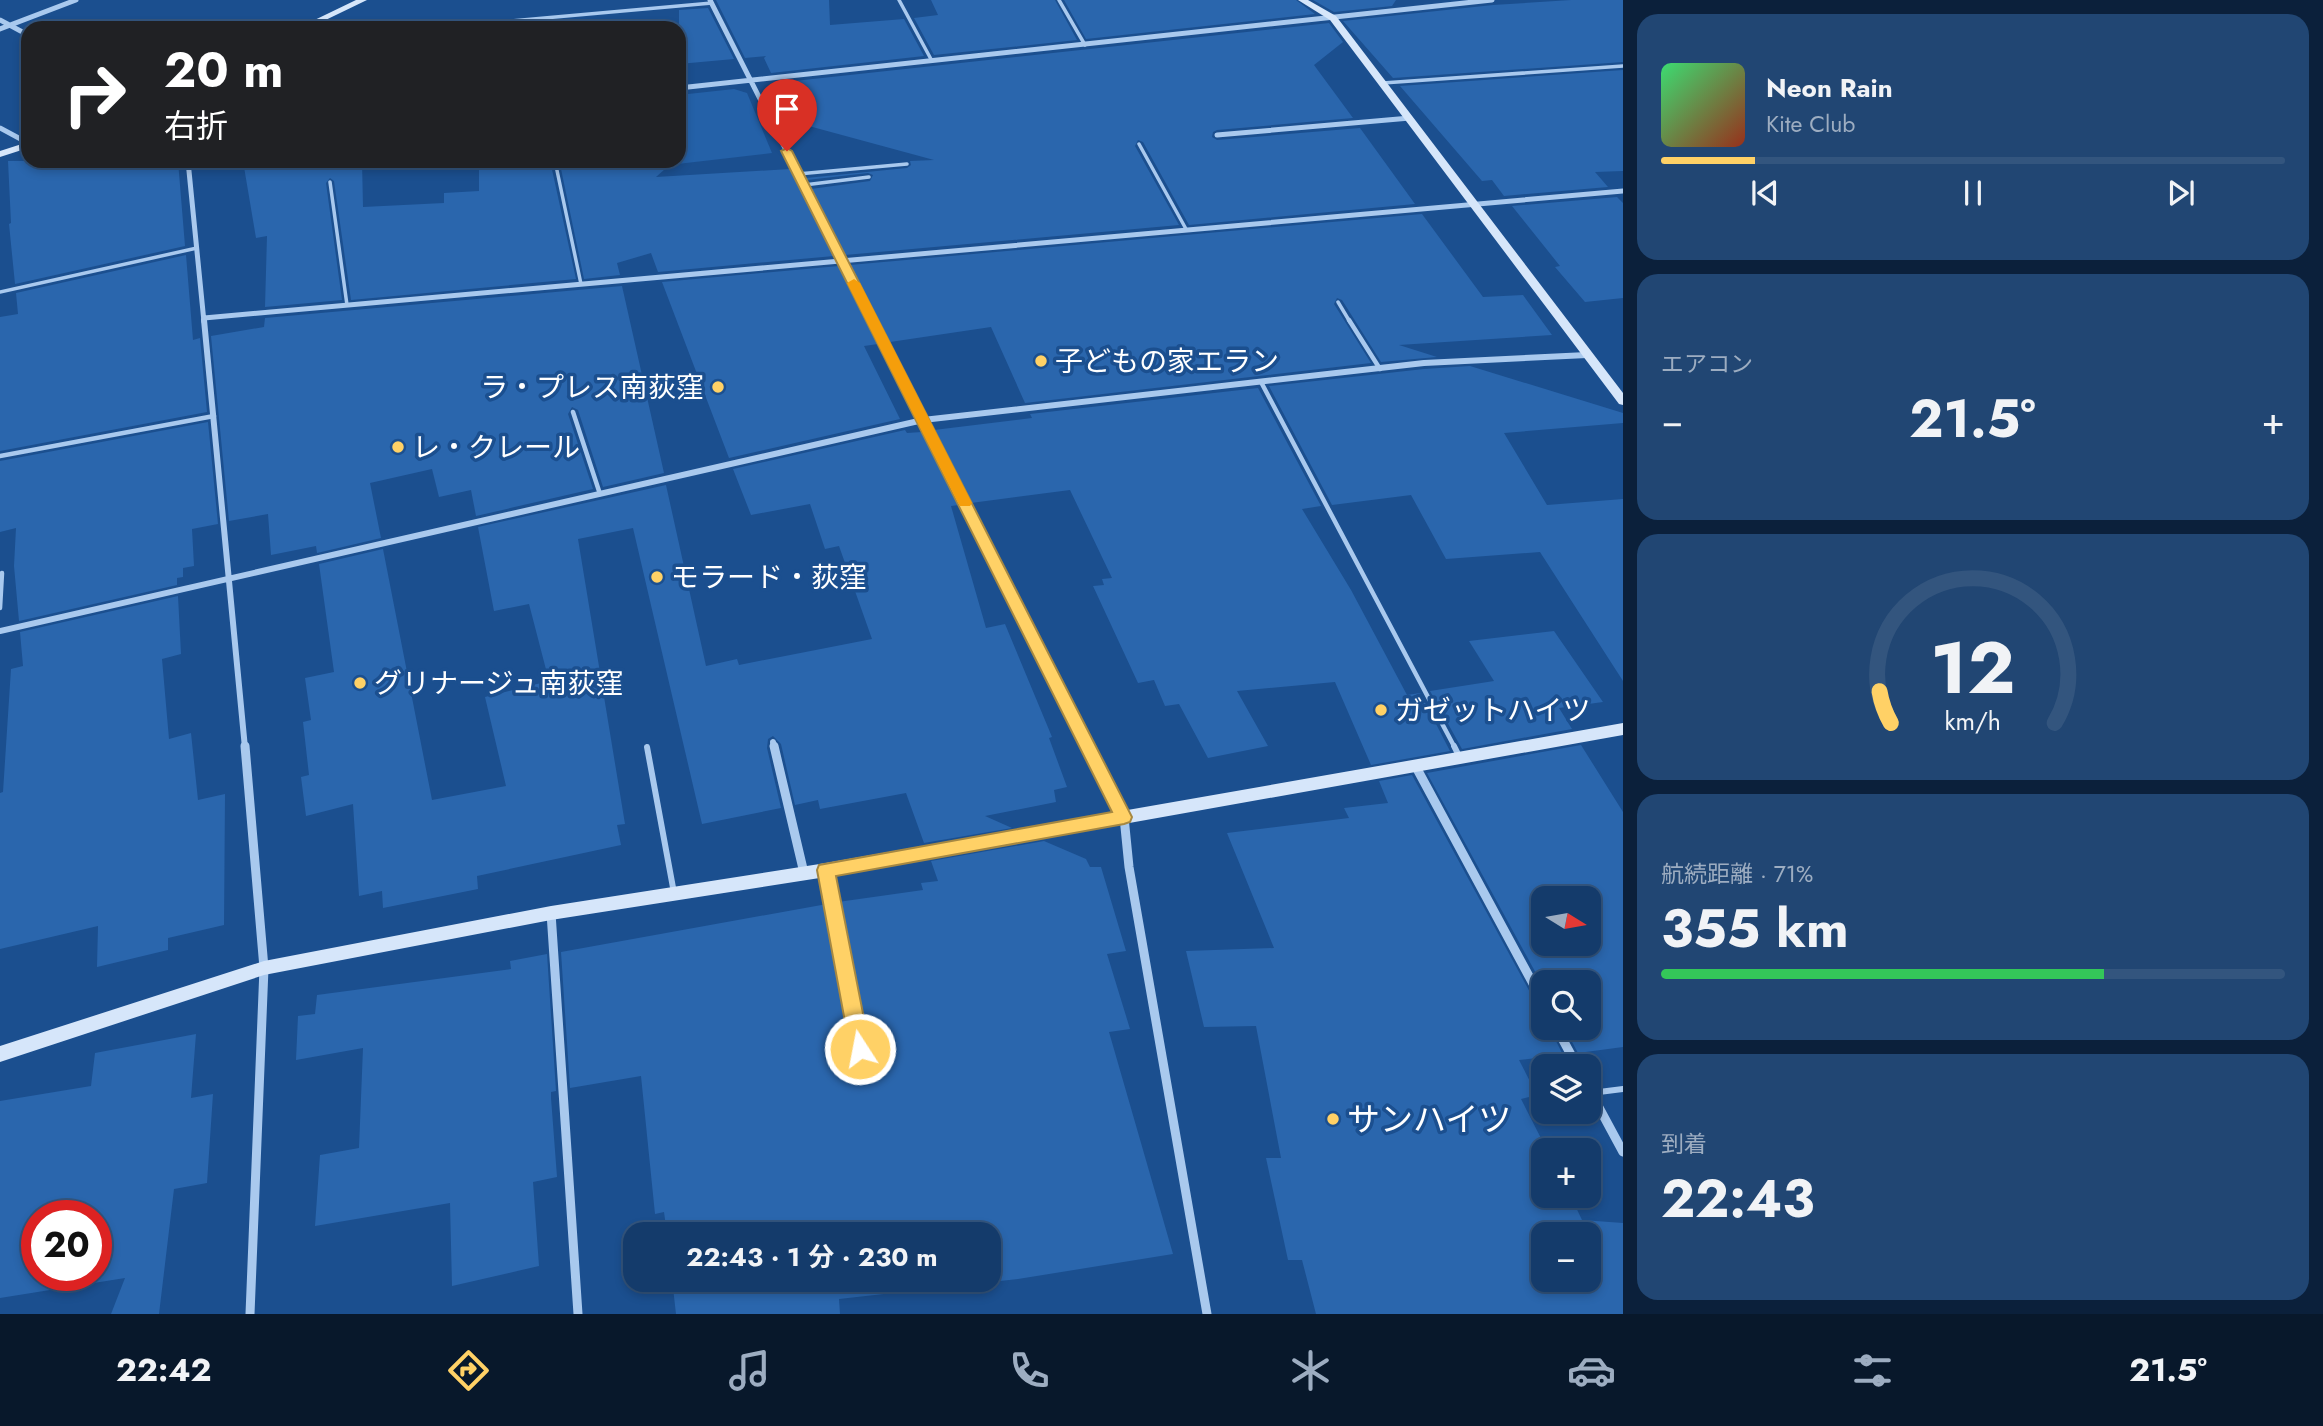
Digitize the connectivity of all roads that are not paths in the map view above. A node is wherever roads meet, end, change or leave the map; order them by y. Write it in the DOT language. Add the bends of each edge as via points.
graph roads {
  1 [pos="76,0"];
  2 [pos="363,0"];
  3 [pos="899,0"];
  4 [pos="1059,0"];
  5 [pos="1301,0"];
  6 [pos="1450,0"];
  7 [pos="1492,0"];
  8 [pos="711,1"];
  9 [pos="1457,4"];
  10 [pos="1333,18"];
  11 [pos="0,20"];
  12 [pos="317,21"];
  13 [pos="504,21"];
  14 [pos="10,25"];
  15 [pos="0,29"];
  16 [pos="21,31"];
  17 [pos="1086,45"];
  18 [pos="932,61"];
  19 [pos="1623,66"];
  20 [pos="751,80"];
  21 [pos="1383,83"];
  22 [pos="686,87"];
  23 [pos="1410,118"];
  24 [pos="0,128"];
  25 [pos="1217,135"];
  26 [pos="21,140"];
  27 [pos="1139,144"];
  28 [pos="21,146"];
  29 [pos="0,154"];
  30 [pos="907,163"];
  31 [pos="189,168"];
  32 [pos="556,168"];
  33 [pos="798,174"];
  34 [pos="869,177"];
  35 [pos="330,182"];
  36 [pos="804,185"];
  37 [pos="1623,191"];
  38 [pos="1474,203"];
  39 [pos="1186,229"];
  40 [pos="197,248"];
  41 [pos="842,260"];
  42 [pos="581,284"];
  43 [pos="0,292"];
  44 [pos="1338,302"];
  45 [pos="347,305"];
  46 [pos="204,318"];
  47 [pos="1587,355"];
  48 [pos="1380,369"];
  49 [pos="1261,383"];
  50 [pos="1623,401"];
  51 [pos="573,412"];
  52 [pos="214,416"];
  53 [pos="923,420"];
  54 [pos="0,456"];
  55 [pos="600,494"];
  56 [pos="2,573"];
  57 [pos="230,579"];
  58 [pos="0,608"];
  59 [pos="0,631"];
  60 [pos="1623,729"];
  61 [pos="773,742"];
  62 [pos="647,747"];
  63 [pos="1460,758"];
  64 [pos="1416,767"];
  65 [pos="1124,817"];
  66 [pos="826,870"];
  67 [pos="804,874"];
  68 [pos="674,894"];
  69 [pos="551,913"];
  70 [pos="264,968"];
  71 [pos="1531,980"];
  72 [pos="860,1049"];
  73 [pos="0,1054"];
  74 [pos="1623,1089"];
  75 [pos="1601,1090"];
  76 [pos="1601,1111"];
  77 [pos="1623,1152"];
  78 [pos="250,1314"];
  79 [pos="578,1314"];
  80 [pos="1207,1314"];
  1 -- 14 [label="street"];
  2 -- 12 [label="street"];
  3 -- 18 [label="lane"];
  4 -- 17 [label="lane"];
  5 -- 10 [label="street"];
  6 -- 9 [label="lane"];
  7 -- 9 [label="street"];
  8 -- 13 [label="lane"];
  8 -- 20 [label="street"];
  9 -- 10 [label="street"];
  10 -- 17 [label="street"];
  10 -- 21 [label="street"];
  11 -- 14 [label="street"];
  14 -- 15 [label="street"];
  14 -- 16 [label="street"];
  17 -- 18 [label="street"];
  18 -- 20 [label="street"];
  19 -- 21 [label="lane"];
  20 -- 22 [label="street"];
  20 -- 33 [label="street"];
  21 -- 23 [label="street"];
  23 -- 25 [label="street"];
  23 -- 38 [label="street"];
  24 -- 26 [label="street"];
  27 -- 39 [label="lane"];
  28 -- 29 [label="street"];
  30 -- 33 [label="lane"];
  31 -- 40 [label="street"];
  32 -- 42 [label="lane"];
  33 -- 36 [label="street"];
  34 -- 36 [label="lane"];
  35 -- 45 [label="lane"];
  36 -- 41 [label="street"];
  37 -- 38 [label="street"];
  38 -- 39 [label="street"];
  38 -- 47 [label="street"];
  39 -- 41 [label="street"];
  40 -- 43 [label="lane"];
  40 -- 46 [label="street"];
  41 -- 42 [label="street"];
  41 -- 53 [label="street"];
  42 -- 45 [label="street"];
  44 -- 48 [label="lane"];
  45 -- 46 [label="street"];
  46 -- 52 [label="street"];
  47 -- 48 [label="street"];
  47 -- 50 [label="street"];
  48 -- 49 [label="street"];
  49 -- 53 [label="street"];
  49 -- 63 [label="lane"];
  51 -- 55 [label="lane"];
  52 -- 54 [label="lane"];
  52 -- 57 [label="street"];
  53 -- 55 [label="street"];
  53 -- 65 [label="street"];
  55 -- 57 [label="street"];
  56 -- 58 [label="lane"];
  57 -- 59 [label="street"];
  57 -- 70 [label="street"];
  60 -- 63 [label="street"];
  61 -- 67 [label="street"];
  62 -- 68 [label="lane"];
  63 -- 64 [label="street"];
  64 -- 65 [label="street"];
  64 -- 71 [label="street"];
  65 -- 66 [label="street"];
  65 -- 80 [label="street"];
  66 -- 67 [label="street"];
  66 -- 72 [label="lane"];
  67 -- 68 [label="street"];
  68 -- 69 [label="street"];
  69 -- 70 [label="street"];
  69 -- 79 [label="street"];
  70 -- 73 [label="street"];
  70 -- 78 [label="street"];
  74 -- 75 [label="lane"];
  76 -- 77 [label="street"];
}
